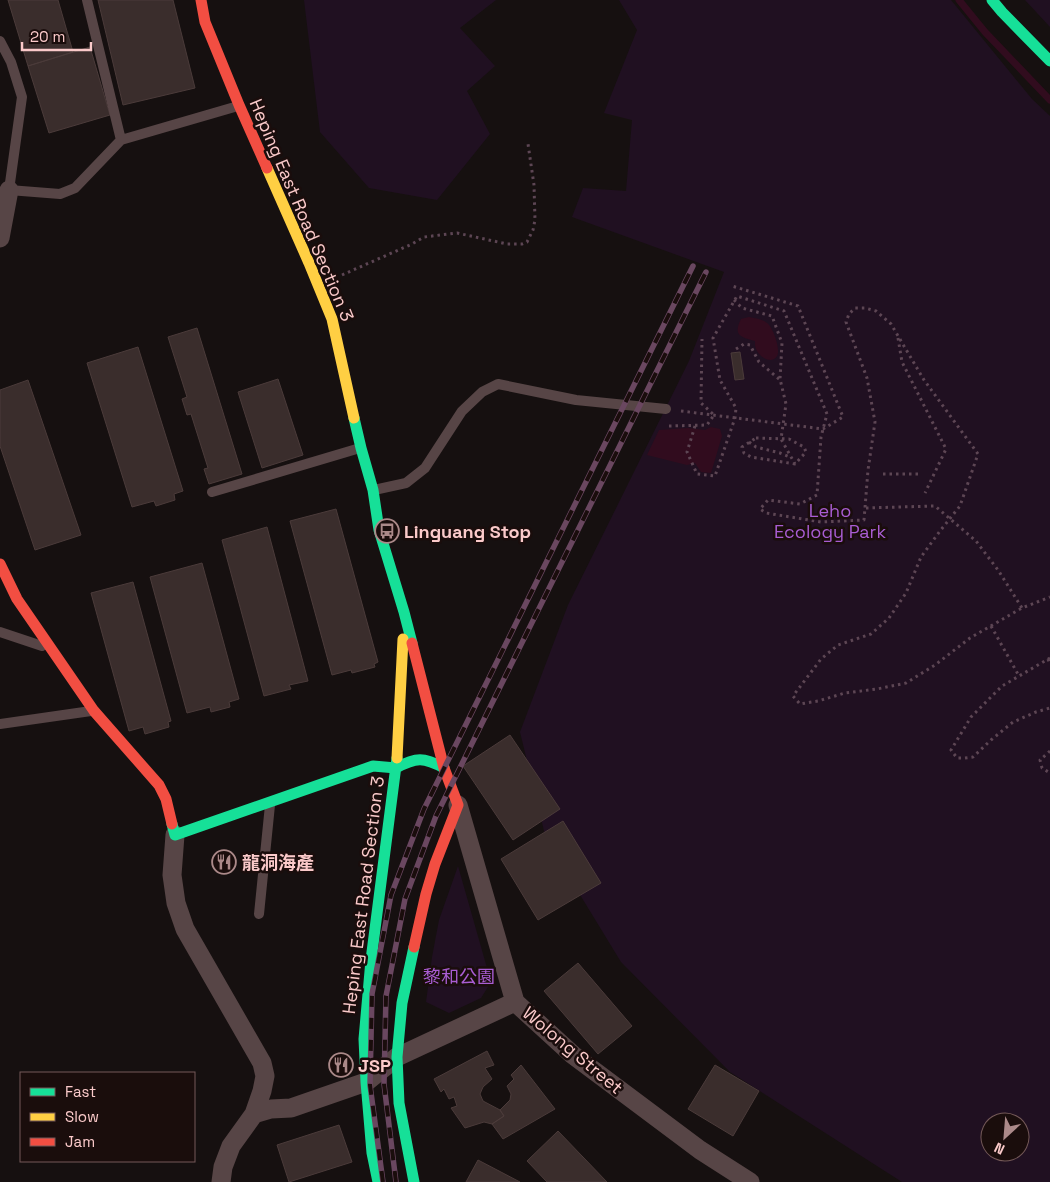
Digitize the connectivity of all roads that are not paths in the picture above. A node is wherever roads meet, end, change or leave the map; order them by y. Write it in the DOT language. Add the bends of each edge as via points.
graph roads {
  1 [pos="87,0"];
  2 [pos="201,0"];
  3 [pos="992,0"];
  4 [pos="0,41"];
  5 [pos="1050,61"];
  6 [pos="238,105"];
  7 [pos="121,140"];
  8 [pos="9,190"];
  9 [pos="0,238"];
  10 [pos="666,409"];
  11 [pos="360,448"];
  12 [pos="373,490"];
  13 [pos="212,492"];
  14 [pos="0,564"];
  15 [pos="404,612"];
  16 [pos="0,632"];
  17 [pos="52,650"];
  18 [pos="94,711"];
  19 [pos="0,724"];
  20 [pos="396,768"];
  21 [pos="444,768"];
  22 [pos="271,802"];
  23 [pos="458,805"];
  24 [pos="175,835"];
  25 [pos="259,914"];
  26 [pos="515,1002"];
  27 [pos="397,1057"];
  28 [pos="366,1082"];
  29 [pos="254,1114"];
  30 [pos="221,1182"];
  31 [pos="378,1182"];
  32 [pos="414,1182"];
  33 [pos="750,1182"];
  1 -- 7 [label="lane"];
  2 -- 6 [label="main road, Heping East Road Section 3" via="205,22"];
  3 -- 5 [label="main road"];
  4 -- 8 [label="lane" via="11,62 22,98"];
  6 -- 7 [label="lane"];
  6 -- 11 [label="main road, Heping East Road Section 3" via="332,319"];
  7 -- 8 [label="lane" via="75,188 60,194"];
  8 -- 9 [label="street"];
  10 -- 12 [label="lane" via="576,400 498,384 482,392 462,411 424,468 406,483"];
  11 -- 12 [label="main road, Heping East Road Section 3"];
  11 -- 13 [label="lane"];
  12 -- 15 [label="main road, Heping East Road Section 3" via="379,530"];
  14 -- 17 [label="main road"];
  15 -- 20 [label="main road, Heping East Road Section 3"];
  15 -- 21 [label="main road, Heping East Road Section 3"];
  16 -- 17 [label="lane"];
  17 -- 18 [label="main road"];
  18 -- 19 [label="lane"];
  18 -- 24 [label="main road" via="159,785"];
  20 -- 21 [label="main road" via="418,759 430,760"];
  20 -- 22 [label="main road" via="373,766"];
  20 -- 28 [label="main road, Heping East Road Section 3" via="371,960 364,1039"];
  21 -- 23 [label="main road, Heping East Road Section 3"];
  22 -- 24 [label="main road"];
  22 -- 25 [label="lane"];
  23 -- 26 [label="street, Wolong Street"];
  23 -- 27 [label="main road" via="424,902 402,1003"];
  24 -- 29 [label="street" via="172,875 176,904 185,929 262,1063 265,1076"];
  26 -- 27 [label="street"];
  26 -- 33 [label="street, Wolong Street" via="573,1055 700,1150"];
  27 -- 28 [label="street"];
  27 -- 32 [label="main road" via="399,1103"];
  28 -- 29 [label="street" via="291,1108"];
  28 -- 31 [label="main road, Heping East Road Section 3" via="372,1153"];
  29 -- 30 [label="street" via="231,1146"];
}
